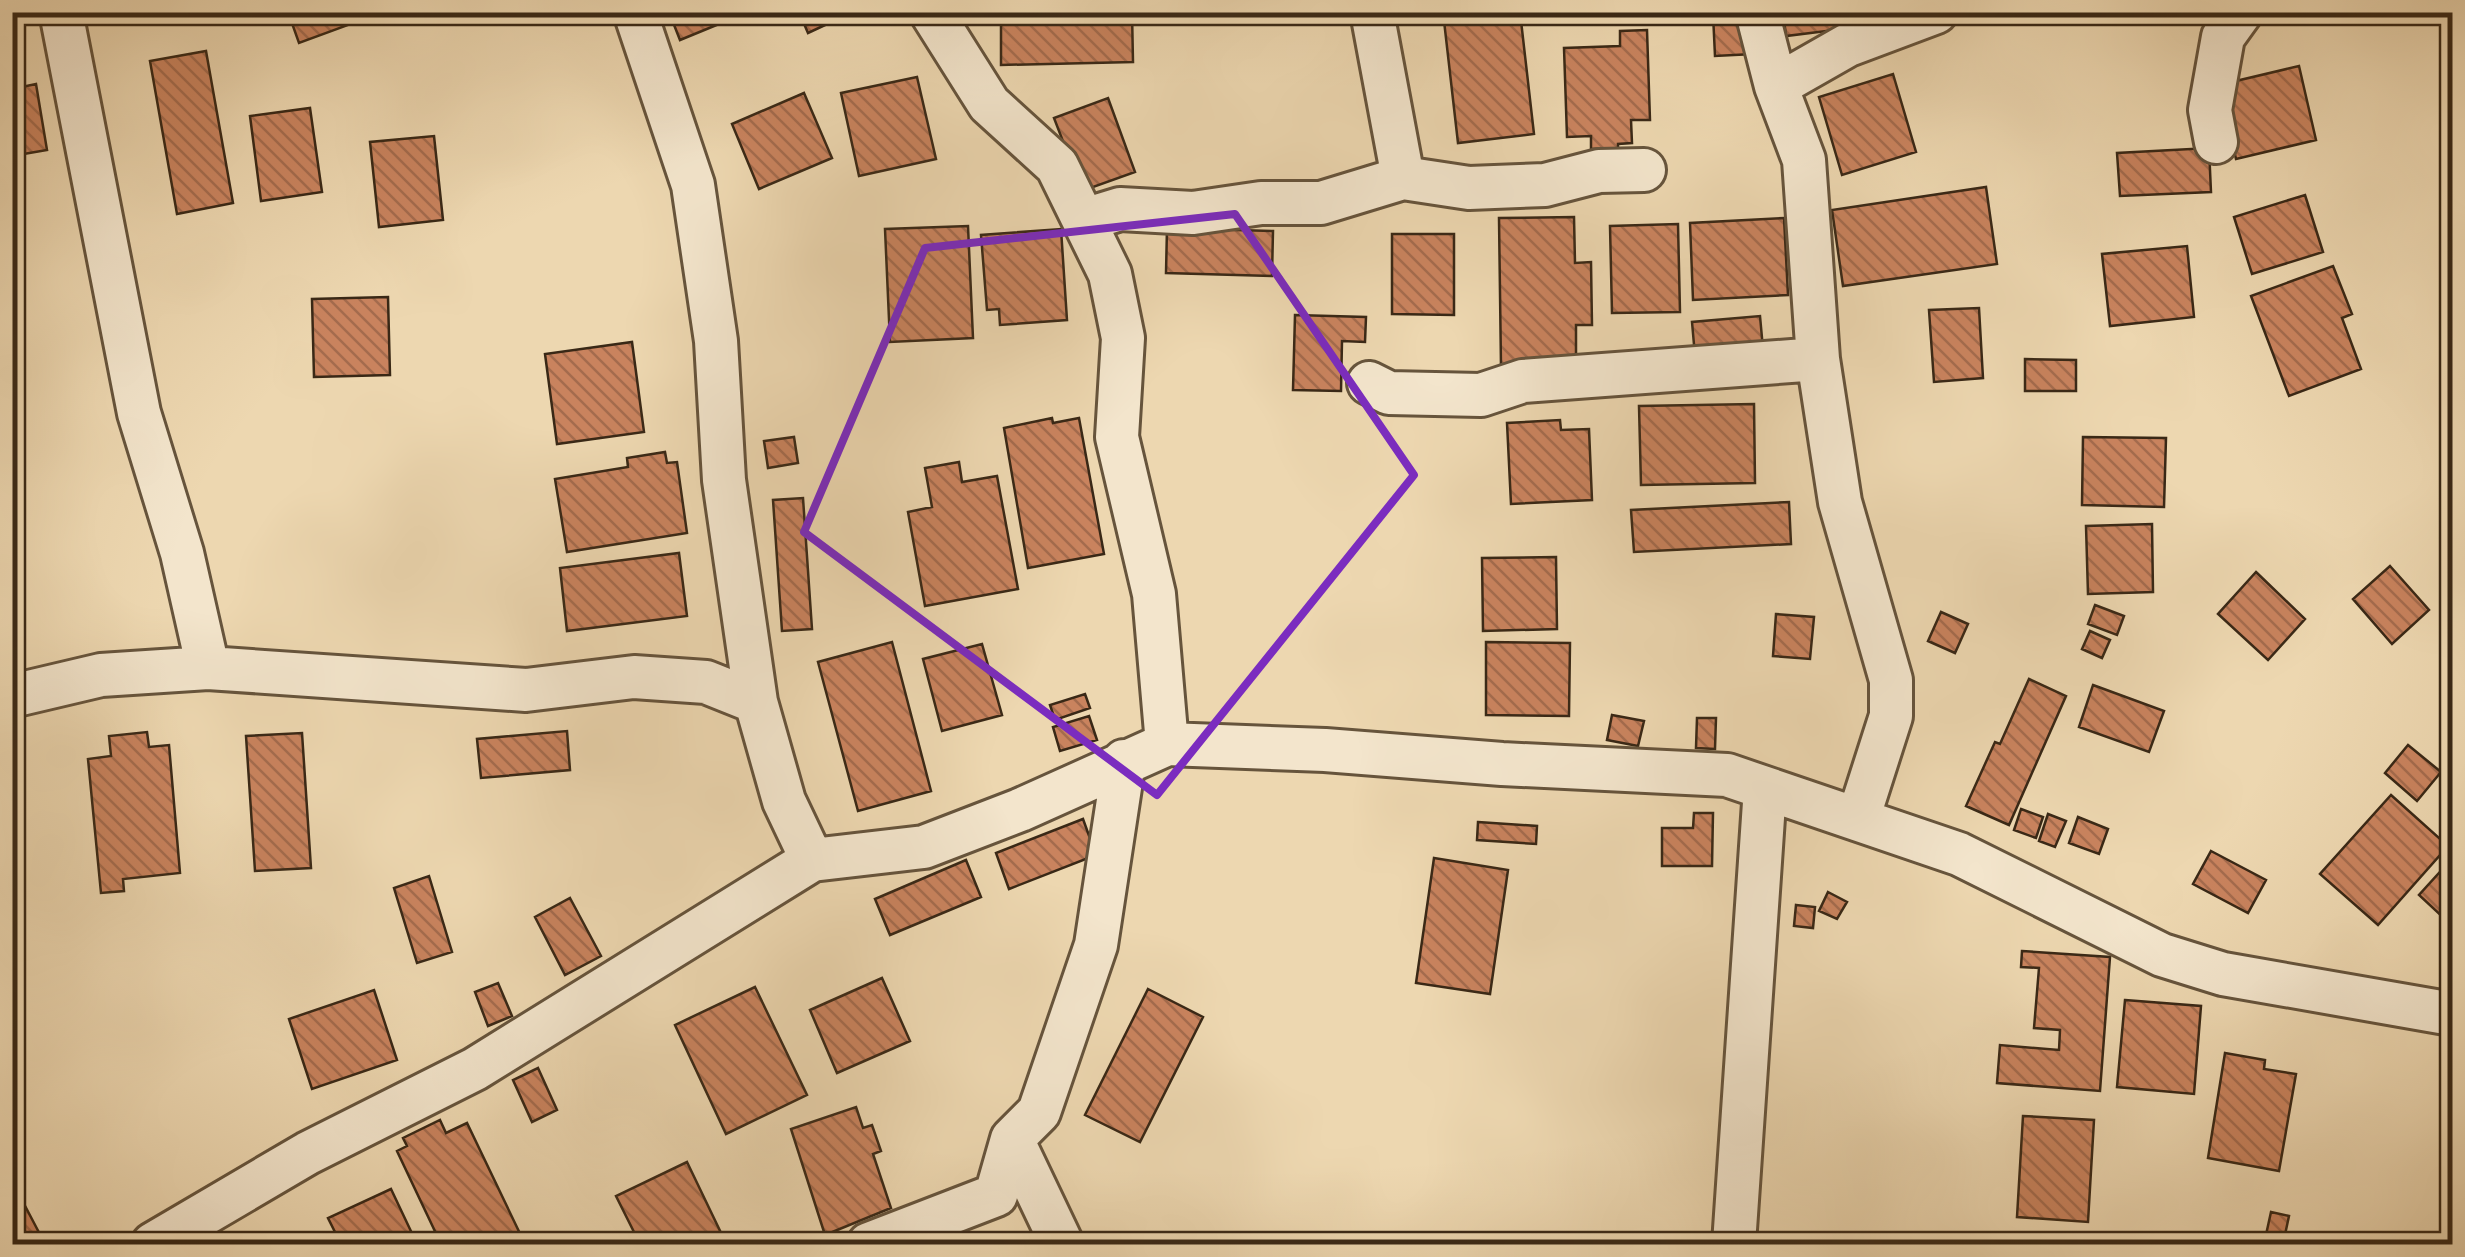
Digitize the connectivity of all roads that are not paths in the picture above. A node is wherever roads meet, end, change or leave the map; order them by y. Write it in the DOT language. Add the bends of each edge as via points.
graph roads {
  1 [pos="62,12"];
  2 [pos="635,12"];
  3 [pos="931,12"];
  4 [pos="1372,12"];
  5 [pos="1757,12"];
  6 [pos="1936,12"];
  7 [pos="2241,12"];
  8 [pos="1776,86"];
  9 [pos="2216,142"];
  10 [pos="1644,170"];
  11 [pos="1403,178"];
  12 [pos="1084,220"];
  13 [pos="1818,359"];
  14 [pos="1369,383"];
  15 [pos="208,668"];
  16 [pos="12,696"];
  17 [pos="756,702"];
  18 [pos="1167,744"];
  19 [pos="1124,761"];
  20 [pos="1765,788"];
  21 [pos="1858,819"];
  22 [pos="812,860"];
  23 [pos="2452,1014"];
  24 [pos="1012,1139"];
  25 [pos="153,1244"];
  26 [pos="869,1244"];
  27 [pos="1062,1244"];
  28 [pos="1734,1244"];
  1 -- 15 [label="street" via="139,413"];
  2 -- 17 [label="street" via="694,185 716,342 724,480"];
  3 -- 12 [label="street" via="990,104 1057,166"];
  4 -- 11 [label="street"];
  5 -- 8 [label="street"];
  6 -- 8 [label="street" via="1848,45"];
  7 -- 9 [label="street" via="2223,37 2210,110"];
  8 -- 13 [label="street" via="1804,160"];
  10 -- 11 [label="street" via="1470,188"];
  11 -- 12 [label="street" via="1321,203 1193,213 1120,209"];
  12 -- 18 [label="street" via="1110,274 1123,338 1117,438 1154,594"];
  13 -- 14 [label="street" via="1523,380 1482,395 1389,394"];
  13 -- 21 [label="street" via="1840,502 1890,680 1891,716"];
  15 -- 16 [label="street" via="102,675"];
  15 -- 17 [label="street" via="526,690 634,677 706,682"];
  17 -- 22 [label="street" via="784,801"];
  18 -- 19 [label="street"];
  18 -- 20 [label="street" via="1726,775"];
  19 -- 22 [label="street" via="924,847"];
  19 -- 24 [label="street" via="1096,945 1039,1112"];
  20 -- 21 [label="street"];
  20 -- 28 [label="street"];
  21 -- 23 [label="street" via="1959,854 2162,955 2223,974"];
  22 -- 25 [label="street" via="475,1068"];
  24 -- 26 [label="street" via="996,1196"];
  24 -- 27 [label="street"];
}
